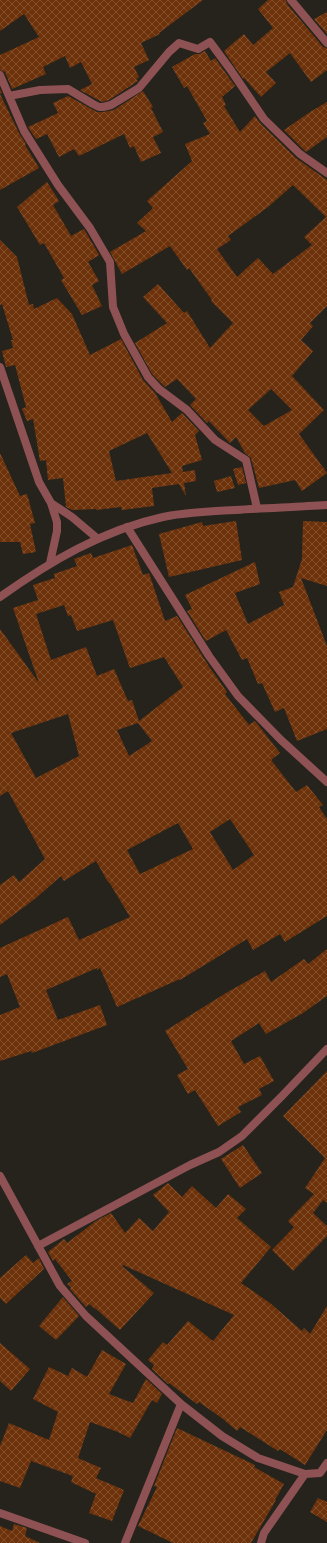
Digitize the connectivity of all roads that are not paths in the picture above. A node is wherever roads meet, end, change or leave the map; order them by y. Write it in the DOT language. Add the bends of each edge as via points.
graph roads {
  1 [pos="292,0"];
  2 [pos="327,43"];
  3 [pos="0,75"];
  4 [pos="9,96"];
  5 [pos="327,173"];
  6 [pos="0,367"];
  7 [pos="51,502"];
  8 [pos="327,505"];
  9 [pos="257,508"];
  10 [pos="127,527"];
  11 [pos="98,539"];
  12 [pos="50,563"];
  13 [pos="0,597"];
  14 [pos="327,782"];
  15 [pos="327,1049"];
  16 [pos="0,1176"];
  17 [pos="38,1246"];
  18 [pos="181,1404"];
  19 [pos="327,1463"];
  20 [pos="305,1474"];
  21 [pos="0,1513"];
  22 [pos="85,1543"];
  23 [pos="125,1543"];
  24 [pos="261,1543"];
  1 -- 2 [label="street"];
  3 -- 4 [label="street"];
  4 -- 5 [label="street" via="40,90 68,89 99,107 111,105 139,88 179,43 198,49 210,42 264,119 300,154"];
  4 -- 9 [label="street" via="24,130 110,262 113,307 124,334 148,377 159,390 187,410 215,440 246,460"];
  6 -- 7 [label="street" via="39,482"];
  7 -- 11 [label="street"];
  7 -- 12 [label="street" via="57,531"];
  8 -- 9 [label="street"];
  9 -- 10 [label="street" via="163,517"];
  10 -- 11 [label="street"];
  10 -- 14 [label="street" via="209,656 238,696"];
  11 -- 12 [label="street"];
  12 -- 13 [label="street"];
  15 -- 17 [label="street" via="242,1136 219,1152"];
  16 -- 17 [label="street"];
  17 -- 18 [label="street" via="60,1286 86,1316"];
  18 -- 20 [label="street" via="222,1436 258,1458"];
  18 -- 23 [label="street"];
  19 -- 20 [label="street" via="320,1473"];
  20 -- 24 [label="street" via="264,1533"];
  21 -- 22 [label="street"];
}
